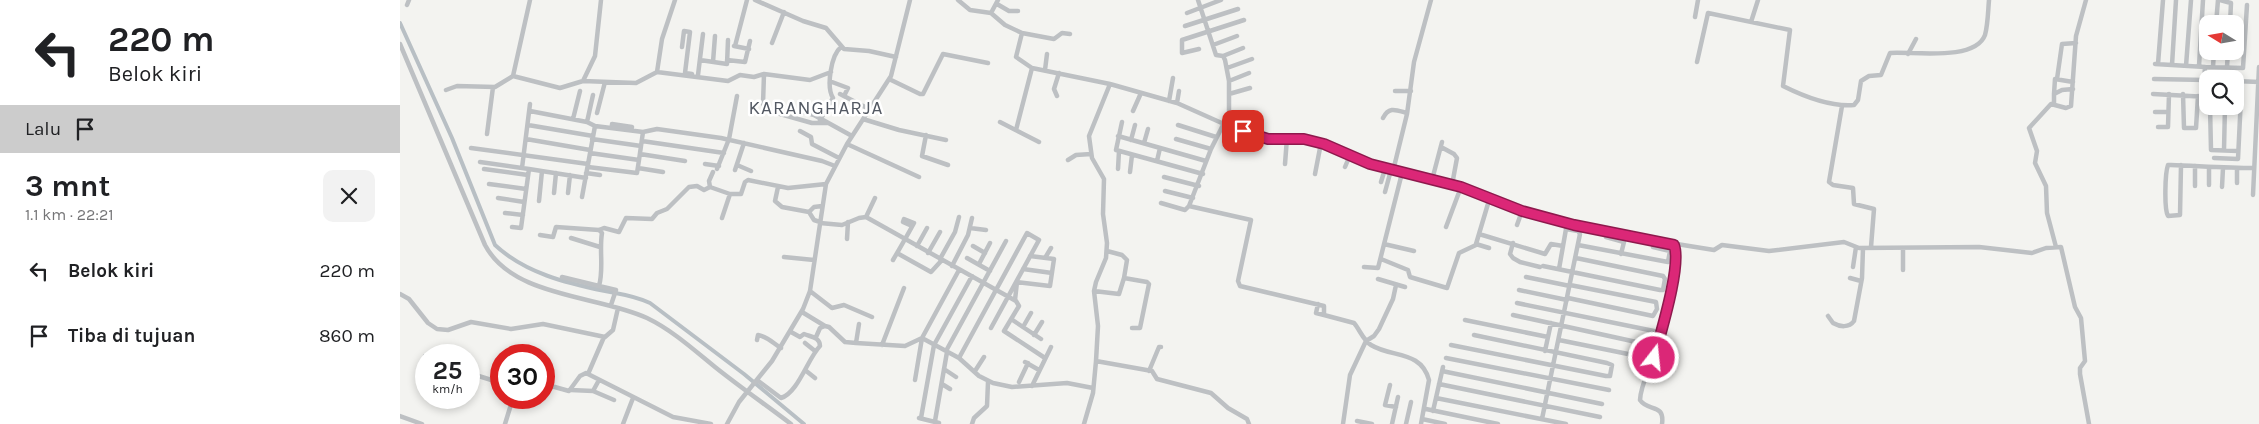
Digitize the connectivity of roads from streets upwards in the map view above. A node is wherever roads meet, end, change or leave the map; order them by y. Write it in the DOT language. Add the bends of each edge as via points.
graph roads {
  1 [pos="530,0"];
  2 [pos="601,0"];
  3 [pos="675,0"];
  4 [pos="747,0"];
  5 [pos="755,0"];
  6 [pos="910,0"];
  7 [pos="958,0"];
  8 [pos="1198,0"];
  9 [pos="1220,0"];
  10 [pos="1431,0"];
  11 [pos="1698,0"];
  12 [pos="1758,0"];
  13 [pos="1989,0"];
  14 [pos="2086,0"];
  15 [pos="2163,0"];
  16 [pos="2176,0"];
  17 [pos="2191,0"];
  18 [pos="2203,0"];
  19 [pos="2219,0"];
  20 [pos="998,2"];
  21 [pos="2247,5"];
  22 [pos="1200,7"];
  23 [pos="1238,9"];
  24 [pos="1018,11"];
  25 [pos="784,12"];
  26 [pos="991,13"];
  27 [pos="1187,13"];
  28 [pos="2217,15"];
  29 [pos="2231,15"];
  30 [pos="1695,17"];
  31 [pos="1205,20"];
  32 [pos="1244,20"];
  33 [pos="1751,22"];
  34 [pos="1185,26"];
  35 [pos="1210,32"];
  36 [pos="1022,33"];
  37 [pos="703,34"];
  38 [pos="1070,34"];
  39 [pos="715,36"];
  40 [pos="1237,36"];
  41 [pos="1916,39"];
  42 [pos="750,41"];
  43 [pos="772,43"];
  44 [pos="400,44"];
  45 [pos="2076,44"];
  46 [pos="1213,45"];
  47 [pos="736,46"];
  48 [pos="841,47"];
  49 [pos="688,48"];
  50 [pos="1243,48"];
  51 [pos="749,49"];
  52 [pos="1199,50"];
  53 [pos="1047,54"];
  54 [pos="1908,54"];
  55 [pos="1223,56"];
  56 [pos="896,57"];
  57 [pos="1252,59"];
  58 [pos="700,60"];
  59 [pos="727,60"];
  60 [pos="2214,60"];
  61 [pos="2227,60"];
  62 [pos="713,62"];
  63 [pos="1697,62"];
  64 [pos="988,63"];
  65 [pos="2172,65"];
  66 [pos="2186,66"];
  67 [pos="2202,66"];
  68 [pos="2214,67"];
  69 [pos="2259,67"];
  70 [pos="1032,68"];
  71 [pos="1227,68"];
  72 [pos="2227,68"];
  73 [pos="1045,70"];
  74 [pos="2203,70"];
  75 [pos="657,72"];
  76 [pos="831,72"];
  77 [pos="1059,73"];
  78 [pos="1250,73"];
  79 [pos="764,74"];
  80 [pos="698,75"];
  81 [pos="513,76"];
  82 [pos="726,78"];
  83 [pos="1173,78"];
  84 [pos="889,79"];
  85 [pos="2057,79"];
  86 [pos="2154,79"];
  87 [pos="2199,80"];
  88 [pos="583,81"];
  89 [pos="1229,81"];
  90 [pos="2244,81"];
  91 [pos="605,82"];
  92 [pos="832,82"];
  93 [pos="2073,82"];
  94 [pos="2259,82"];
  95 [pos="1110,84"];
  96 [pos="493,87"];
  97 [pos="1250,88"];
  98 [pos="2073,89"];
  99 [pos="446,90"];
  100 [pos="580,91"];
  101 [pos="1179,91"];
  102 [pos="1395,91"];
  103 [pos="1411,91"];
  104 [pos="1141,93"];
  105 [pos="1229,94"];
  106 [pos="2054,94"];
  107 [pos="2153,94"];
  108 [pos="2169,94"];
  109 [pos="2183,94"];
  110 [pos="593,95"];
  111 [pos="737,96"];
  112 [pos="1057,96"];
  113 [pos="2199,96"];
  114 [pos="1169,101"];
  115 [pos="1177,103"];
  116 [pos="530,104"];
  117 [pos="2054,104"];
  118 [pos="1842,106"];
  119 [pos="869,109"];
  120 [pos="530,111"];
  121 [pos="1133,111"];
  122 [pos="804,112"];
  123 [pos="2155,112"];
  124 [pos="2168,112"];
  125 [pos="597,113"];
  126 [pos="1407,113"];
  127 [pos="2199,115"];
  128 [pos="2210,115"];
  129 [pos="2225,115"];
  130 [pos="2240,115"];
  131 [pos="863,118"];
  132 [pos="1383,118"];
  133 [pos="573,119"];
  134 [pos="820,120"];
  135 [pos="587,122"];
  136 [pos="1000,122"];
  137 [pos="1122,122"];
  138 [pos="828,123"];
  139 [pos="1224,124"];
  140 [pos="528,125"];
  141 [pos="1135,125"];
  142 [pos="1178,125"];
  143 [pos="595,126"];
  144 [pos="2158,127"];
  145 [pos="1148,129"];
  146 [pos="1016,130"];
  147 [pos="643,132"];
  148 [pos="800,132"];
  149 [pos="487,134"];
  150 [pos="926,135"];
  151 [pos="852,136"];
  152 [pos="1118,136"];
  153 [pos="1216,137"];
  154 [pos="593,138"];
  155 [pos="1287,138"];
  156 [pos="526,139"];
  157 [pos="729,139"];
  158 [pos="1176,139"];
  159 [pos="946,140"];
  160 [pos="1131,140"];
  161 [pos="1039,142"];
  162 [pos="641,143"];
  163 [pos="744,143"];
  164 [pos="1144,143"];
  165 [pos="1321,143"];
  166 [pos="847,144"];
  167 [pos="471,148"];
  168 [pos="1160,148"];
  169 [pos="1211,149"];
  170 [pos="2224,150"];
  171 [pos="1119,151"];
  172 [pos="2238,151"];
  173 [pos="590,152"];
  174 [pos="724,152"];
  175 [pos="524,154"];
  176 [pos="640,154"];
  177 [pos="1091,154"];
  178 [pos="1132,155"];
  179 [pos="1350,155"];
  180 [pos="840,158"];
  181 [pos="2214,158"];
  182 [pos="639,160"];
  183 [pos="1068,160"];
  184 [pos="685,161"];
  185 [pos="1157,161"];
  186 [pos="1206,161"];
  187 [pos="480,162"];
  188 [pos="704,164"];
  189 [pos="1285,164"];
  190 [pos="588,165"];
  191 [pos="948,165"];
  192 [pos="2181,165"];
  193 [pos="835,166"];
  194 [pos="2195,166"];
  195 [pos="1345,167"];
  196 [pos="2208,167"];
  197 [pos="522,168"];
  198 [pos="638,168"];
  199 [pos="2223,168"];
  200 [pos="2237,168"];
  201 [pos="2254,168"];
  202 [pos="484,169"];
  203 [pos="529,169"];
  204 [pos="716,169"];
  205 [pos="1118,169"];
  206 [pos="1385,169"];
  207 [pos="542,171"];
  208 [pos="751,171"];
  209 [pos="1392,171"];
  210 [pos="663,172"];
  211 [pos="1130,172"];
  212 [pos="556,173"];
  213 [pos="1402,173"];
  214 [pos="1203,174"];
  215 [pos="1315,174"];
  216 [pos="528,175"];
  217 [pos="570,175"];
  218 [pos="586,175"];
  219 [pos="600,175"];
  220 [pos="919,177"];
  221 [pos="1164,177"];
  222 [pos="1432,180"];
  223 [pos="1381,182"];
  224 [pos="2237,183"];
  225 [pos="489,184"];
  226 [pos="826,184"];
  227 [pos="1452,185"];
  228 [pos="2209,185"];
  229 [pos="778,186"];
  230 [pos="1198,186"];
  231 [pos="2195,186"];
  232 [pos="710,187"];
  233 [pos="1461,187"];
  234 [pos="2222,187"];
  235 [pos="526,189"];
  236 [pos="1165,191"];
  237 [pos="1386,192"];
  238 [pos="554,193"];
  239 [pos="568,193"];
  240 [pos="730,194"];
  241 [pos="2253,196"];
  242 [pos="582,197"];
  243 [pos="1490,197"];
  244 [pos="498,198"];
  245 [pos="875,198"];
  246 [pos="1192,198"];
  247 [pos="539,201"];
  248 [pos="524,202"];
  249 [pos="1161,203"];
  250 [pos="822,206"];
  251 [pos="1189,206"];
  252 [pos="1522,211"];
  253 [pos="809,212"];
  254 [pos="505,213"];
  255 [pos="523,215"];
  256 [pos="959,216"];
  257 [pos="866,217"];
  258 [pos="722,218"];
  259 [pos="972,218"];
  260 [pos="848,222"];
  261 [pos="1566,222"];
  262 [pos="820,223"];
  263 [pos="1518,225"];
  264 [pos="912,226"];
  265 [pos="512,227"];
  266 [pos="927,228"];
  267 [pos="970,228"];
  268 [pos="1446,228"];
  269 [pos="1566,229"];
  270 [pos="599,230"];
  271 [pos="986,230"];
  272 [pos="940,232"];
  273 [pos="1479,234"];
  274 [pos="540,236"];
  275 [pos="1606,237"];
  276 [pos="571,238"];
  277 [pos="847,239"];
  278 [pos="904,239"];
  279 [pos="1006,241"];
  280 [pos="990,243"];
  281 [pos="1513,243"];
  282 [pos="1384,244"];
  283 [pos="1476,245"];
  284 [pos="1578,245"];
  285 [pos="1674,245"];
  286 [pos="917,246"];
  287 [pos="973,246"];
  288 [pos="1563,246"];
  289 [pos="600,247"];
  290 [pos="1653,247"];
  291 [pos="1856,247"];
  292 [pos="1871,247"];
  293 [pos="2056,247"];
  294 [pos="1489,248"];
  295 [pos="1863,248"];
  296 [pos="1903,249"];
  297 [pos="1107,251"];
  298 [pos="897,252"];
  299 [pos="928,252"];
  300 [pos="1414,252"];
  301 [pos="985,253"];
  302 [pos="1621,254"];
  303 [pos="1030,256"];
  304 [pos="784,257"];
  305 [pos="967,258"];
  306 [pos="1045,258"];
  307 [pos="1381,258"];
  308 [pos="1576,258"];
  309 [pos="909,259"];
  310 [pos="1054,259"];
  311 [pos="814,260"];
  312 [pos="893,260"];
  313 [pos="941,260"];
  314 [pos="979,264"];
  315 [pos="905,266"];
  316 [pos="921,266"];
  317 [pos="952,266"];
  318 [pos="1364,267"];
  319 [pos="1853,267"];
  320 [pos="1023,269"];
  321 [pos="1558,269"];
  322 [pos="959,270"];
  323 [pos="1903,270"];
  324 [pos="990,271"];
  325 [pos="1573,272"];
  326 [pos="917,273"];
  327 [pos="1052,273"];
  328 [pos="972,276"];
  329 [pos="562,277"];
  330 [pos="1526,277"];
  331 [pos="1124,278"];
  332 [pos="1850,278"];
  333 [pos="1378,279"];
  334 [pos="1861,281"];
  335 [pos="1017,282"];
  336 [pos="984,283"];
  337 [pos="1396,285"];
  338 [pos="1570,285"];
  339 [pos="599,286"];
  340 [pos="1405,287"];
  341 [pos="904,288"];
  342 [pos="996,290"];
  343 [pos="1519,290"];
  344 [pos="1094,291"];
  345 [pos="810,292"];
  346 [pos="400,294"];
  347 [pos="1008,296"];
  348 [pos="1567,299"];
  349 [pos="1015,300"];
  350 [pos="1517,303"];
  351 [pos="612,304"];
  352 [pos="621,311"];
  353 [pos="802,312"];
  354 [pos="1031,313"];
  355 [pos="1565,313"];
  356 [pos="1513,315"];
  357 [pos="1828,316"];
  358 [pos="872,317"];
  359 [pos="1011,319"];
  360 [pos="1465,320"];
  361 [pos="1042,322"];
  362 [pos="1551,323"];
  363 [pos="859,324"];
  364 [pos="1562,325"];
  365 [pos="825,326"];
  366 [pos="1023,327"];
  367 [pos="991,328"];
  368 [pos="1132,328"];
  369 [pos="1654,331"];
  370 [pos="790,332"];
  371 [pos="1034,334"];
  372 [pos="1474,335"];
  373 [pos="604,337"];
  374 [pos="816,337"];
  375 [pos="1548,337"];
  376 [pos="922,338"];
  377 [pos="1041,339"];
  378 [pos="757,340"];
  379 [pos="1559,340"];
  380 [pos="1366,341"];
  381 [pos="805,343"];
  382 [pos="856,343"];
  383 [pos="934,344"];
  384 [pos="1650,344"];
  385 [pos="882,345"];
  386 [pos="1451,345"];
  387 [pos="1051,347"];
  388 [pos="1161,347"];
  389 [pos="781,348"];
  390 [pos="1545,350"];
  391 [pos="815,351"];
  392 [pos="947,352"];
  393 [pos="1557,353"];
  394 [pos="1633,354"];
  395 [pos="984,357"];
  396 [pos="959,358"];
  397 [pos="1045,358"];
  398 [pos="1446,358"];
  399 [pos="1096,361"];
  400 [pos="1554,366"];
  401 [pos="944,369"];
  402 [pos="805,370"];
  403 [pos="1039,370"];
  404 [pos="975,371"];
  405 [pos="1149,371"];
  406 [pos="588,374"];
  407 [pos="956,377"];
  408 [pos="814,378"];
  409 [pos="1551,378"];
  410 [pos="599,380"];
  411 [pos="757,380"];
  412 [pos="915,380"];
  413 [pos="988,382"];
  414 [pos="1019,382"];
  415 [pos="942,384"];
  416 [pos="1439,384"];
  417 [pos="1390,385"];
  418 [pos="1032,386"];
  419 [pos="555,387"];
  420 [pos="1093,388"];
  421 [pos="950,389"];
  422 [pos="571,390"];
  423 [pos="1608,390"];
  424 [pos="593,391"];
  425 [pos="748,391"];
  426 [pos="1548,393"];
  427 [pos="1398,397"];
  428 [pos="633,398"];
  429 [pos="1436,398"];
  430 [pos="614,400"];
  431 [pos="1411,402"];
  432 [pos="1602,404"];
  433 [pos="1545,406"];
  434 [pos="1396,408"];
  435 [pos="510,409"];
  436 [pos="1426,409"];
  437 [pos="1433,411"];
  438 [pos="400,416"];
  439 [pos="1600,417"];
  440 [pos="1357,421"];
  441 [pos="1542,421"];
  442 [pos="937,422"];
  443 [pos="1421,422"];
  444 [pos="422,424"];
  445 [pos="505,424"];
  446 [pos="623,424"];
  447 [pos="711,424"];
  448 [pos="728,424"];
  449 [pos="791,424"];
  450 [pos="972,424"];
  451 [pos="1084,424"];
  452 [pos="1249,424"];
  453 [pos="1344,424"];
  454 [pos="1372,424"];
  455 [pos="1392,424"];
  456 [pos="1406,424"];
  457 [pos="1445,424"];
  458 [pos="1498,424"];
  459 [pos="1566,424"];
  460 [pos="1662,424"];
  461 [pos="2089,424"];
  1 -- 81 [label="street"];
  2 -- 88 [label="street" via="595,56"];
  3 -- 75 [label="street" via="662,39"];
  4 -- 47 [label="street"];
  5 -- 25 [label="street"];
  6 -- 56 [label="street"];
  7 -- 26 [label="street" via="970,10"];
  8 -- 22 [label="street"];
  9 -- 22 [label="street"];
  10 -- 103 [label="street" via="1414,62"];
  11 -- 30 [label="street"];
  12 -- 33 [label="street"];
  13 -- 54 [label="street" via="1985,34 1976,45 1949,53"];
  14 -- 45 [label="street"];
  15 -- 65 [label="street" via="2157,64"];
  16 -- 65 [label="street"];
  17 -- 66 [label="street"];
  18 -- 67 [label="street"];
  19 -- 28 [label="street"];
  19 -- 29 [label="street" via="2232,3"];
  20 -- 24 [label="street" via="1009,11"];
  20 -- 26 [label="street"];
  21 -- 72 [label="street" via="2243,68"];
  22 -- 27 [label="street"];
  22 -- 31 [label="street"];
  23 -- 31 [label="street"];
  25 -- 43 [label="street"];
  25 -- 48 [label="street" via="826,28"];
  26 -- 36 [label="street"];
  31 -- 34 [label="street"];
  31 -- 35 [label="street"];
  32 -- 35 [label="street"];
  33 -- 63 [label="street" via="1708,13"];
  33 -- 118 [label="street" via="1790,31 1783,86"];
  35 -- 46 [label="street"];
  35 -- 52 [label="street" via="1182,40 1183,53"];
  36 -- 38 [label="street" via="1053,39 1062,33"];
  36 -- 70 [label="street" via="1016,57"];
  37 -- 58 [label="street"];
  39 -- 62 [label="street"];
  40 -- 46 [label="street"];
  41 -- 54 [label="street"];
  42 -- 51 [label="street"];
  44 -- 351 [label="street" via="491,255 506,270 525,281"];
  45 -- 85 [label="street" via="2062,44"];
  45 -- 93 [label="street"];
  46 -- 55 [label="street" via="1217,56"];
  47 -- 51 [label="street"];
  47 -- 59 [label="street" via="728,43"];
  48 -- 56 [label="street"];
  48 -- 76 [label="street" via="835,53"];
  49 -- 49 [label="street" via="690,32 684,31 680,47"];
  49 -- 80 [label="street" via="685,73"];
  50 -- 55 [label="street"];
  51 -- 59 [label="street" via="745,62"];
  53 -- 73 [label="street"];
  54 -- 118 [label="street" via="1888,55 1881,75 1866,77 1859,84 1856,104"];
  55 -- 71 [label="street"];
  56 -- 84 [label="street"];
  57 -- 71 [label="street"];
  58 -- 62 [label="street"];
  58 -- 80 [label="street"];
  59 -- 62 [label="street" via="727,64"];
  60 -- 68 [label="street"];
  61 -- 72 [label="street"];
  64 -- 84 [label="street" via="943,54 923,94"];
  65 -- 66 [label="street"];
  66 -- 67 [label="street"];
  67 -- 68 [label="street"];
  67 -- 74 [label="street"];
  68 -- 72 [label="street"];
  69 -- 94 [label="street"];
  70 -- 73 [label="street"];
  70 -- 146 [label="street"];
  71 -- 89 [label="street"];
  73 -- 77 [label="street"];
  75 -- 79 [label="street" via="728,81 740,75 754,77"];
  75 -- 91 [label="street" via="636,83"];
  76 -- 79 [label="street" via="810,80"];
  76 -- 134 [label="street" via="830,93 833,98"];
  77 -- 95 [label="street"];
  77 -- 112 [label="street" via="1054,90"];
  78 -- 89 [label="street"];
  79 -- 138 [label="street" via="763,104 766,110 812,123"];
  80 -- 82 [label="street"];
  81 -- 88 [label="street" via="560,88"];
  81 -- 96 [label="street"];
  83 -- 114 [label="street"];
  84 -- 119 [label="street"];
  85 -- 93 [label="street"];
  85 -- 106 [label="street" via="2054,81"];
  86 -- 87 [label="street"];
  88 -- 91 [label="street"];
  89 -- 105 [label="street"];
  90 -- 94 [label="street"];
  91 -- 125 [label="street"];
  92 -- 119 [label="street" via="848,88 842,95"];
  93 -- 98 [label="street"];
  94 -- 201 [label="street"];
  95 -- 104 [label="street"];
  95 -- 177 [label="street" via="1090,132"];
  96 -- 99 [label="street" via="457,86"];
  96 -- 149 [label="street"];
  97 -- 105 [label="street"];
  98 -- 106 [label="street"];
  98 -- 117 [label="street" via="2069,108"];
  100 -- 133 [label="street"];
  101 -- 115 [label="street"];
  102 -- 103 [label="street"];
  103 -- 126 [label="street"];
  104 -- 114 [label="street"];
  104 -- 121 [label="street"];
  105 -- 139 [label="street"];
  106 -- 117 [label="street"];
  107 -- 108 [label="street"];
  108 -- 109 [label="street"];
  108 -- 124 [label="street"];
  109 -- 113 [label="street"];
  109 -- 127 [label="street" via="2184,128 2196,128"];
  110 -- 135 [label="street"];
  111 -- 157 [label="street"];
  114 -- 115 [label="street"];
  115 -- 139 [label="street"];
  116 -- 120 [label="street"];
  117 -- 293 [label="street" via="2029,129 2037,151 2034,163 2046,186 2047,213"];
  118 -- 292 [label="street" via="1829,180 1833,185 1854,188 1855,205 1874,209"];
  119 -- 131 [label="street"];
  120 -- 133 [label="street"];
  120 -- 140 [label="street"];
  122 -- 134 [label="street"];
  123 -- 124 [label="street"];
  124 -- 144 [label="street" via="2168,127"];
  126 -- 132 [label="street" via="1390,109"];
  126 -- 209 [label="street"];
  128 -- 170 [label="street" via="2211,150"];
  129 -- 170 [label="street"];
  130 -- 172 [label="street"];
  131 -- 150 [label="street"];
  131 -- 151 [label="street"];
  133 -- 135 [label="street"];
  134 -- 138 [label="street"];
  135 -- 143 [label="street"];
  136 -- 146 [label="street"];
  137 -- 152 [label="street"];
  138 -- 151 [label="street"];
  139 -- 153 [label="street"];
  139 -- 155 [label="street" via="1268,139"];
  140 -- 154 [label="street"];
  140 -- 156 [label="street"];
  141 -- 160 [label="street"];
  142 -- 153 [label="street"];
  143 -- 147 [label="street"];
  143 -- 154 [label="street"];
  145 -- 164 [label="street"];
  146 -- 161 [label="street"];
  147 -- 157 [label="street" via="657,129"];
  147 -- 162 [label="street"];
  148 -- 180 [label="street" via="811,137 812,144"];
  150 -- 159 [label="street"];
  150 -- 191 [label="street" via="922,156"];
  151 -- 166 [label="street"];
  152 -- 160 [label="street"];
  152 -- 171 [label="street" via="1115,148"];
  153 -- 169 [label="street"];
  154 -- 162 [label="street"];
  154 -- 173 [label="street"];
  155 -- 165 [label="street"];
  155 -- 189 [label="street"];
  156 -- 173 [label="street"];
  156 -- 175 [label="street"];
  157 -- 163 [label="street"];
  157 -- 174 [label="street"];
  158 -- 169 [label="street"];
  160 -- 164 [label="street"];
  162 -- 174 [label="street"];
  162 -- 176 [label="street"];
  163 -- 193 [label="street"];
  163 -- 208 [label="street" via="736,168"];
  164 -- 168 [label="street"];
  165 -- 179 [label="street"];
  165 -- 215 [label="street"];
  166 -- 180 [label="street"];
  166 -- 220 [label="street"];
  167 -- 175 [label="street"];
  168 -- 185 [label="street"];
  168 -- 186 [label="street"];
  169 -- 186 [label="street"];
  170 -- 172 [label="street"];
  171 -- 178 [label="street"];
  171 -- 205 [label="street"];
  172 -- 181 [label="street" via="2238,159"];
  173 -- 182 [label="street"];
  173 -- 190 [label="street"];
  174 -- 204 [label="street"];
  175 -- 190 [label="street"];
  175 -- 197 [label="street"];
  176 -- 182 [label="street"];
  176 -- 184 [label="street"];
  177 -- 183 [label="street" via="1076,155"];
  177 -- 297 [label="street" via="1104,179"];
  178 -- 185 [label="street"];
  178 -- 211 [label="street"];
  179 -- 195 [label="street"];
  179 -- 206 [label="street"];
  180 -- 193 [label="street"];
  182 -- 198 [label="street"];
  185 -- 214 [label="street"];
  186 -- 214 [label="street"];
  187 -- 197 [label="street"];
  188 -- 204 [label="street"];
  190 -- 198 [label="street" via="637,174"];
  190 -- 218 [label="street"];
  192 -- 192 [label="street" via="2180,214 2168,216 2166,166"];
  192 -- 194 [label="street"];
  193 -- 226 [label="street"];
  194 -- 196 [label="street"];
  194 -- 231 [label="street"];
  196 -- 199 [label="street"];
  196 -- 228 [label="street"];
  197 -- 203 [label="street"];
  198 -- 210 [label="street"];
  199 -- 200 [label="street"];
  199 -- 234 [label="street"];
  200 -- 201 [label="street"];
  200 -- 224 [label="street"];
  201 -- 241 [label="street"];
  202 -- 216 [label="street"];
  203 -- 207 [label="street"];
  203 -- 216 [label="street"];
  204 -- 232 [label="street" via="709,181"];
  206 -- 209 [label="street"];
  206 -- 223 [label="street"];
  207 -- 212 [label="street"];
  207 -- 247 [label="street"];
  209 -- 213 [label="street"];
  209 -- 237 [label="street"];
  212 -- 217 [label="street"];
  212 -- 238 [label="street"];
  213 -- 222 [label="street"];
  213 -- 282 [label="street"];
  214 -- 230 [label="street"];
  216 -- 235 [label="street"];
  217 -- 218 [label="street"];
  217 -- 239 [label="street"];
  218 -- 219 [label="street"];
  218 -- 242 [label="street"];
  221 -- 230 [label="street"];
  222 -- 227 [label="street"];
  222 -- 227 [label="street" via="1442,144 1457,158"];
  225 -- 235 [label="street"];
  226 -- 229 [label="street" via="798,188"];
  226 -- 250 [label="street"];
  227 -- 233 [label="street"];
  229 -- 240 [label="street" via="748,180 741,194"];
  229 -- 253 [label="street" via="777,204"];
  230 -- 246 [label="street"];
  232 -- 240 [label="street"];
  232 -- 270 [label="street" via="704,190 697,186 689,187 667,210 657,213 652,219 626,218 619,232"];
  233 -- 243 [label="street"];
  233 -- 268 [label="street"];
  235 -- 248 [label="street"];
  236 -- 246 [label="street"];
  240 -- 258 [label="street"];
  243 -- 252 [label="street"];
  243 -- 273 [label="street"];
  244 -- 248 [label="street"];
  245 -- 257 [label="street"];
  246 -- 251 [label="street"];
  248 -- 255 [label="street"];
  249 -- 251 [label="street" via="1185,210"];
  250 -- 253 [label="street"];
  250 -- 262 [label="street"];
  251 -- 380 [label="street" via="1251,220 1238,281 1240,286 1325,306 1324,315 1354,323"];
  252 -- 261 [label="street"];
  252 -- 263 [label="street"];
  253 -- 262 [label="street"];
  254 -- 255 [label="street"];
  255 -- 265 [label="street" via="521,228"];
  256 -- 313 [label="street"];
  257 -- 260 [label="street"];
  257 -- 278 [label="street"];
  259 -- 267 [label="street"];
  260 -- 262 [label="street" via="842,225"];
  260 -- 277 [label="street"];
  261 -- 269 [label="street"];
  261 -- 285 [label="street"];
  262 -- 311 [label="street"];
  264 -- 278 [label="street"];
  266 -- 286 [label="street"];
  267 -- 271 [label="street"];
  267 -- 317 [label="street"];
  269 -- 284 [label="street" via="1579,232"];
  269 -- 288 [label="street"];
  270 -- 274 [label="street" via="556,227 553,238"];
  270 -- 289 [label="street" via="602,233"];
  272 -- 299 [label="street"];
  273 -- 281 [label="street"];
  273 -- 283 [label="street"];
  275 -- 302 [label="street" via="1624,242"];
  276 -- 289 [label="street"];
  278 -- 286 [label="street"];
  278 -- 298 [label="street"];
  279 -- 324 [label="street"];
  280 -- 301 [label="street"];
  281 -- 288 [label="street" via="1545,254 1551,244"];
  281 -- 321 [label="street" via="1510,254 1513,258"];
  282 -- 300 [label="street"];
  282 -- 307 [label="street"];
  283 -- 294 [label="street"];
  283 -- 307 [label="street" via="1460,253 1447,288 1410,277 1408,270"];
  284 -- 302 [label="street"];
  284 -- 308 [label="street"];
  285 -- 291 [label="street" via="1714,250 1725,245 1769,251 1844,242"];
  285 -- 460 [label="street" via="1676,257 1672,286 1640,400 1661,412"];
  286 -- 299 [label="street"];
  287 -- 301 [label="street"];
  288 -- 321 [label="street"];
  289 -- 339 [label="street" via="602,273"];
  290 -- 302 [label="street" via="1670,251 1668,262"];
  291 -- 295 [label="street"];
  291 -- 319 [label="street"];
  292 -- 295 [label="street"];
  292 -- 296 [label="street"];
  293 -- 296 [label="street" via="2032,253 1980,247"];
  293 -- 461 [label="street" via="2061,247 2075,307 2081,318 2085,361 2080,374"];
  295 -- 334 [label="street"];
  296 -- 323 [label="street"];
  297 -- 331 [label="street" via="1122,254 1127,260"];
  297 -- 344 [label="street"];
  298 -- 309 [label="street"];
  298 -- 312 [label="street"];
  299 -- 313 [label="street"];
  301 -- 314 [label="street"];
  303 -- 306 [label="street"];
  303 -- 320 [label="street"];
  303 -- 342 [label="street" via="1039,240 1027,233"];
  304 -- 311 [label="street"];
  305 -- 314 [label="street"];
  306 -- 310 [label="street"];
  306 -- 310 [label="street" via="1049,250"];
  307 -- 318 [label="street" via="1377,268"];
  308 -- 325 [label="street"];
  308 -- 325 [label="street" via="1662,276 1666,279 1665,285 1660,290"];
  309 -- 315 [label="street"];
  309 -- 316 [label="street"];
  310 -- 327 [label="street"];
  311 -- 345 [label="street"];
  313 -- 316 [label="street" via="931,272"];
  313 -- 317 [label="street"];
  314 -- 324 [label="street"];
  316 -- 326 [label="street"];
  317 -- 322 [label="street"];
  320 -- 327 [label="street"];
  320 -- 335 [label="street"];
  321 -- 325 [label="street"];
  322 -- 328 [label="street"];
  322 -- 376 [label="street"];
  324 -- 336 [label="street"];
  325 -- 338 [label="street"];
  327 -- 335 [label="street" via="1050,286"];
  328 -- 336 [label="street"];
  328 -- 383 [label="street"];
  329 -- 339 [label="street"];
  330 -- 338 [label="street"];
  331 -- 344 [label="street" via="1119,294"];
  331 -- 368 [label="street" via="1149,284 1140,328"];
  332 -- 334 [label="street"];
  333 -- 337 [label="street"];
  334 -- 357 [label="street" via="1854,321 1848,326 1835,324"];
  335 -- 347 [label="street"];
  335 -- 349 [label="street"];
  336 -- 342 [label="street"];
  336 -- 392 [label="street"];
  337 -- 340 [label="street"];
  337 -- 380 [label="street" via="1379,329"];
  338 -- 348 [label="street"];
  338 -- 348 [label="street" via="1656,302 1657,309 1653,316"];
  339 -- 351 [label="street" via="616,289"];
  341 -- 385 [label="street"];
  342 -- 347 [label="street"];
  342 -- 396 [label="street"];
  343 -- 348 [label="street"];
  344 -- 399 [label="street" via="1098,326"];
  345 -- 353 [label="street"];
  345 -- 358 [label="street" via="832,308 844,305"];
  346 -- 373 [label="street" via="409,299 437,329 448,330 471,322 511,329 543,324"];
  347 -- 349 [label="street"];
  347 -- 367 [label="street"];
  348 -- 355 [label="street"];
  349 -- 359 [label="street" via="1019,306"];
  350 -- 355 [label="street"];
  351 -- 352 [label="street"];
  352 -- 373 [label="street" via="612,330"];
  352 -- 425 [label="street" via="646,318 661,327"];
  353 -- 365 [label="street"];
  353 -- 370 [label="street"];
  354 -- 366 [label="street"];
  355 -- 364 [label="street"];
  355 -- 369 [label="street"];
  356 -- 362 [label="street"];
  359 -- 366 [label="street"];
  359 -- 397 [label="street" via="1004,331"];
  360 -- 375 [label="street"];
  361 -- 371 [label="street"];
  362 -- 364 [label="street"];
  362 -- 375 [label="street"];
  363 -- 382 [label="street"];
  364 -- 379 [label="street"];
  364 -- 384 [label="street"];
  365 -- 374 [label="street" via="820,328"];
  365 -- 382 [label="street" via="845,342"];
  366 -- 371 [label="street"];
  370 -- 374 [label="street" via="800,337 804,334"];
  370 -- 389 [label="street"];
  371 -- 377 [label="street"];
  372 -- 390 [label="street"];
  373 -- 406 [label="street"];
  374 -- 391 [label="street" via="820,346"];
  375 -- 390 [label="street"];
  376 -- 383 [label="street"];
  376 -- 385 [label="street" via="904,346"];
  376 -- 412 [label="street"];
  378 -- 389 [label="street" via="761,335"];
  379 -- 393 [label="street"];
  379 -- 394 [label="street"];
  380 -- 443 [label="street" via="1380,349 1403,354 1422,365 1429,385"];
  380 -- 453 [label="street" via="1350,375"];
  381 -- 391 [label="street"];
  382 -- 385 [label="street"];
  383 -- 392 [label="street"];
  383 -- 442 [label="street" via="920,418"];
  386 -- 400 [label="street"];
  387 -- 397 [label="street"];
  388 -- 405 [label="street" via="1155,352"];
  389 -- 411 [label="street"];
  390 -- 393 [label="street"];
  391 -- 402 [label="street"];
  392 -- 396 [label="street"];
  392 -- 401 [label="street"];
  393 -- 400 [label="street"];
  393 -- 400 [label="street" via="1610,363 1612,370 1610,376 1606,376"];
  395 -- 404 [label="street"];
  396 -- 404 [label="street"];
  397 -- 403 [label="street"];
  398 -- 409 [label="street"];
  399 -- 405 [label="street"];
  399 -- 420 [label="street"];
  400 -- 409 [label="street"];
  401 -- 407 [label="street"];
  401 -- 415 [label="street"];
  402 -- 408 [label="street"];
  402 -- 411 [label="street" via="783,398"];
  403 -- 414 [label="street" via="1027,363"];
  403 -- 418 [label="street"];
  404 -- 413 [label="street"];
  405 -- 452 [label="street" via="1157,379 1211,393 1247,419"];
  406 -- 410 [label="street"];
  406 -- 422 [label="street" via="580,376"];
  409 -- 423 [label="street"];
  409 -- 426 [label="street"];
  410 -- 424 [label="street"];
  410 -- 428 [label="street"];
  411 -- 425 [label="street"];
  413 -- 420 [label="street" via="1012,387 1067,383"];
  413 -- 450 [label="street" via="987,406"];
  415 -- 421 [label="street"];
  415 -- 442 [label="street"];
  416 -- 426 [label="street" via="1442,369"];
  416 -- 429 [label="street"];
  416 -- 433 [label="street"];
  417 -- 434 [label="street" via="1386,405"];
  419 -- 422 [label="street"];
  420 -- 451 [label="street"];
  422 -- 424 [label="street"];
  424 -- 430 [label="street"];
  425 -- 448 [label="street"];
  425 -- 449 [label="street"];
  426 -- 432 [label="street"];
  426 -- 433 [label="street"];
  427 -- 434 [label="street"];
  428 -- 446 [label="street"];
  428 -- 447 [label="street" via="677,418"];
  429 -- 437 [label="street"];
  429 -- 441 [label="street"];
  431 -- 456 [label="street"];
  433 -- 439 [label="street"];
  433 -- 441 [label="street"];
  434 -- 455 [label="street"];
  435 -- 445 [label="street"];
  436 -- 437 [label="street"];
  437 -- 458 [label="street"];
  438 -- 444 [label="street"];
  440 -- 454 [label="street"];
  441 -- 459 [label="street"];
  443 -- 457 [label="street"];
}
